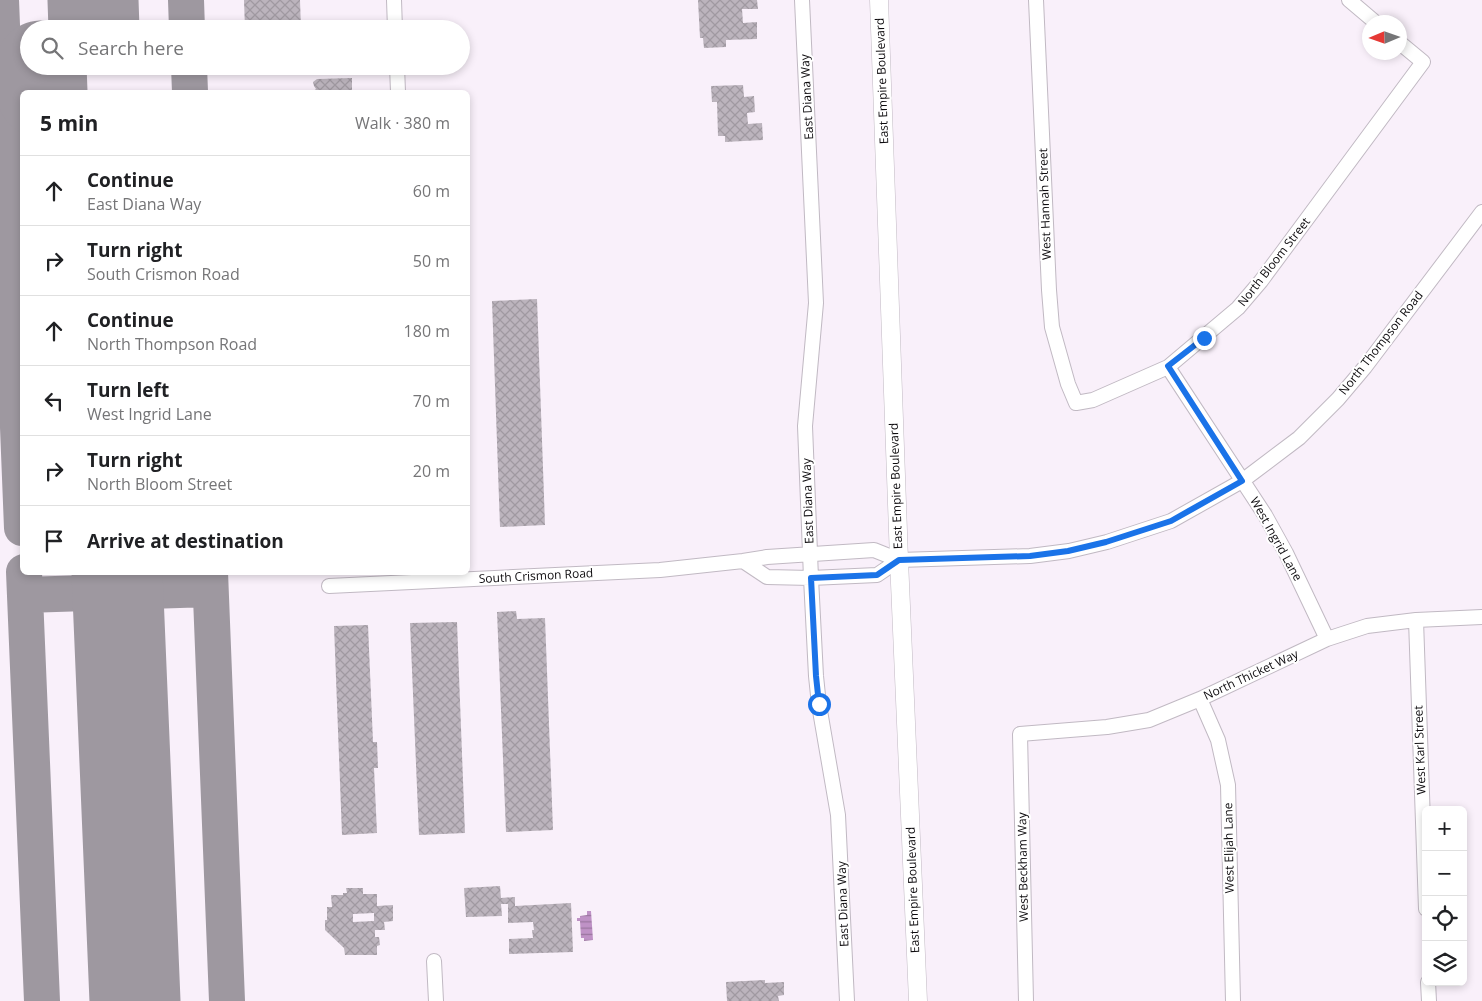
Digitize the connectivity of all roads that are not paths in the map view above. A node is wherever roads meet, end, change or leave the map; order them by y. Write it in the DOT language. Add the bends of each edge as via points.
graph roads {
  1 [pos="394,0"];
  2 [pos="802,0"];
  3 [pos="879,0"];
  4 [pos="1036,0"];
  5 [pos="1349,0"];
  6 [pos="1367,15"];
  7 [pos="395,20"];
  8 [pos="1407,49"];
  9 [pos="397,75"];
  10 [pos="398,90"];
  11 [pos="1482,212"];
  12 [pos="1168,366"];
  13 [pos="1076,403"];
  14 [pos="1242,481"];
  15 [pos="810,554"];
  16 [pos="899,560"];
  17 [pos="743,561"];
  18 [pos="811,578"];
  19 [pos="329,586"];
  20 [pos="1482,617"];
  21 [pos="1416,620"];
  22 [pos="1327,639"];
  23 [pos="1200,699"];
  24 [pos="1020,734"];
  25 [pos="1426,896"];
  26 [pos="434,961"];
  27 [pos="1428,986"];
  28 [pos="436,1001"];
  29 [pos="846,1001"];
  30 [pos="918,1001"];
  31 [pos="1026,1001"];
  32 [pos="1233,1001"];
  33 [pos="1429,1001"];
  1 -- 7 [label="street"];
  2 -- 15 [label="street, East Diana Way" via="816,303 805,426"];
  3 -- 16 [label="street, East Empire Boulevard"];
  4 -- 13 [label="street, West Hannah Street" via="1052,327"];
  5 -- 6 [label="street"];
  8 -- 12 [label="street, North Bloom Street" via="1423,62 1261,281 1238,308"];
  9 -- 10 [label="street"];
  11 -- 14 [label="street, North Thompson Road" via="1343,393 1299,438"];
  12 -- 13 [label="street, North Bloom Street" via="1093,400"];
  12 -- 14 [label="street, West Ingrid Lane"];
  14 -- 16 [label="street, North Thompson Road" via="1171,521 1068,551 1030,556"];
  14 -- 22 [label="street, West Ingrid Lane" via="1286,553"];
  15 -- 16 [label="street, South Crismon Road" via="874,550"];
  15 -- 17 [label="street, South Crismon Road"];
  15 -- 18 [label="street, East Diana Way"];
  16 -- 18 [label="street" via="877,575"];
  16 -- 30 [label="street, East Empire Boulevard"];
  17 -- 18 [label="street" via="767,577"];
  17 -- 19 [label="street, South Crismon Road" via="660,570"];
  18 -- 29 [label="street, East Diana Way" via="819,704 838,815"];
  20 -- 21 [label="street, North Thicket Way"];
  21 -- 22 [label="street, North Thicket Way" via="1367,626"];
  21 -- 25 [label="street, West Karl Street"];
  22 -- 23 [label="street, North Thicket Way"];
  23 -- 24 [label="street, North Thicket Way" via="1149,720"];
  23 -- 32 [label="street, West Elijah Lane" via="1218,740 1228,784"];
  24 -- 31 [label="street, West Beckham Way"];
  26 -- 28 [label="street"];
  27 -- 33 [label="street"];
}
